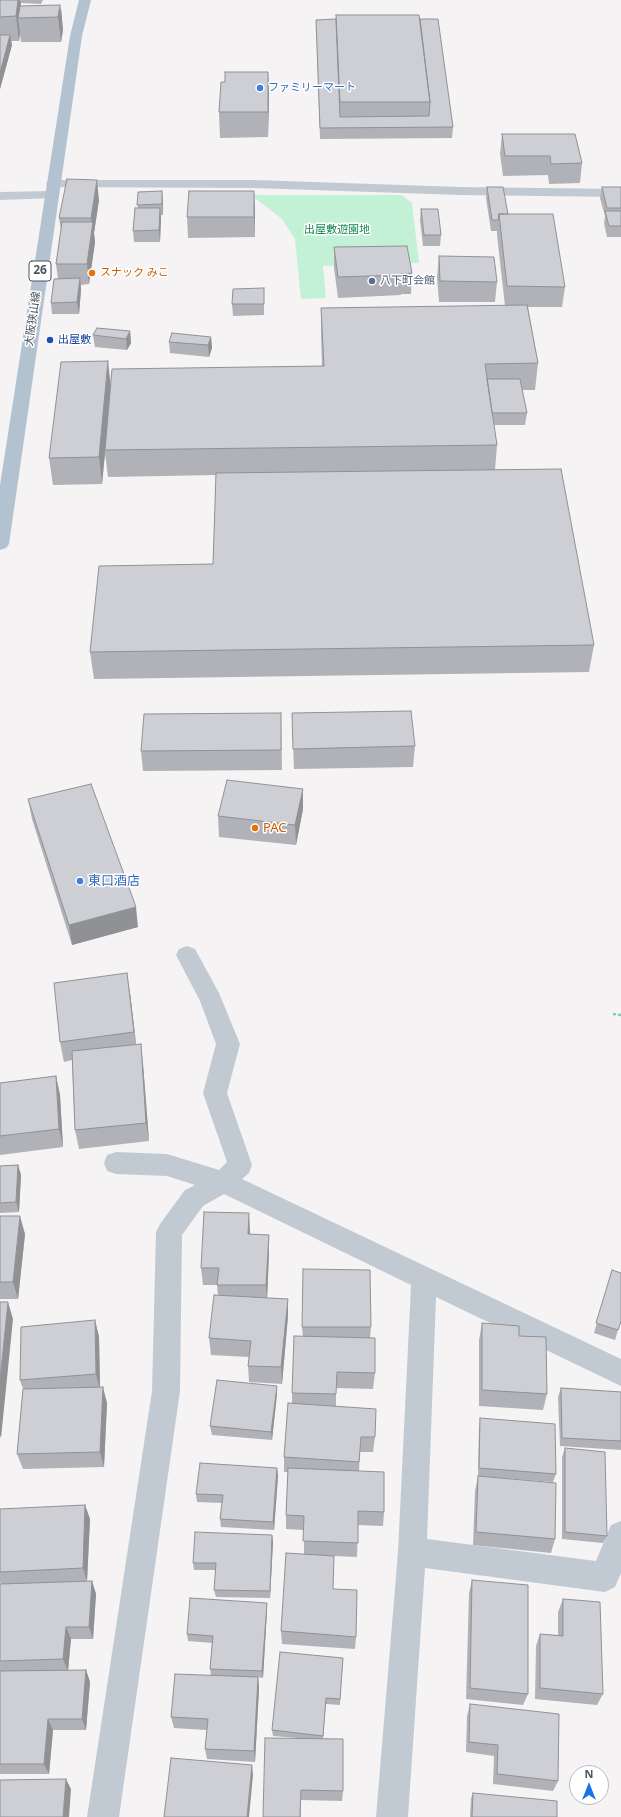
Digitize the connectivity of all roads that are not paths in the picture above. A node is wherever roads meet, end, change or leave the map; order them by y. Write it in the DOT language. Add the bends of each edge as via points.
graph roads {
  1 [pos="85,0"];
  2 [pos="52,189"];
  3 [pos="621,192"];
  4 [pos="0,196"];
  5 [pos="0,544"];
  6 [pos="187,955"];
  7 [pos="116,1163"];
  8 [pos="223,1182"];
  9 [pos="424,1279"];
  10 [pos="621,1373"];
  11 [pos="621,1535"];
  12 [pos="412,1552"];
  13 [pos="103,1817"];
  14 [pos="392,1817"];
  1 -- 2 [label="main road, 大阪狭山線 / 26" via="76,36"];
  2 -- 3 [label="street" via="254,184 461,191"];
  2 -- 4 [label="street"];
  2 -- 5 [label="main road, 大阪狭山線 / 26"];
  6 -- 8 [label="street" via="211,1000 228,1044 215,1093 240,1165"];
  7 -- 8 [label="street" via="166,1165"];
  8 -- 9 [label="street"];
  8 -- 13 [label="street" via="194,1198 169,1232 166,1391"];
  9 -- 10 [label="street"];
  9 -- 12 [label="street"];
  11 -- 12 [label="street" via="605,1577"];
  12 -- 14 [label="street"];
}
